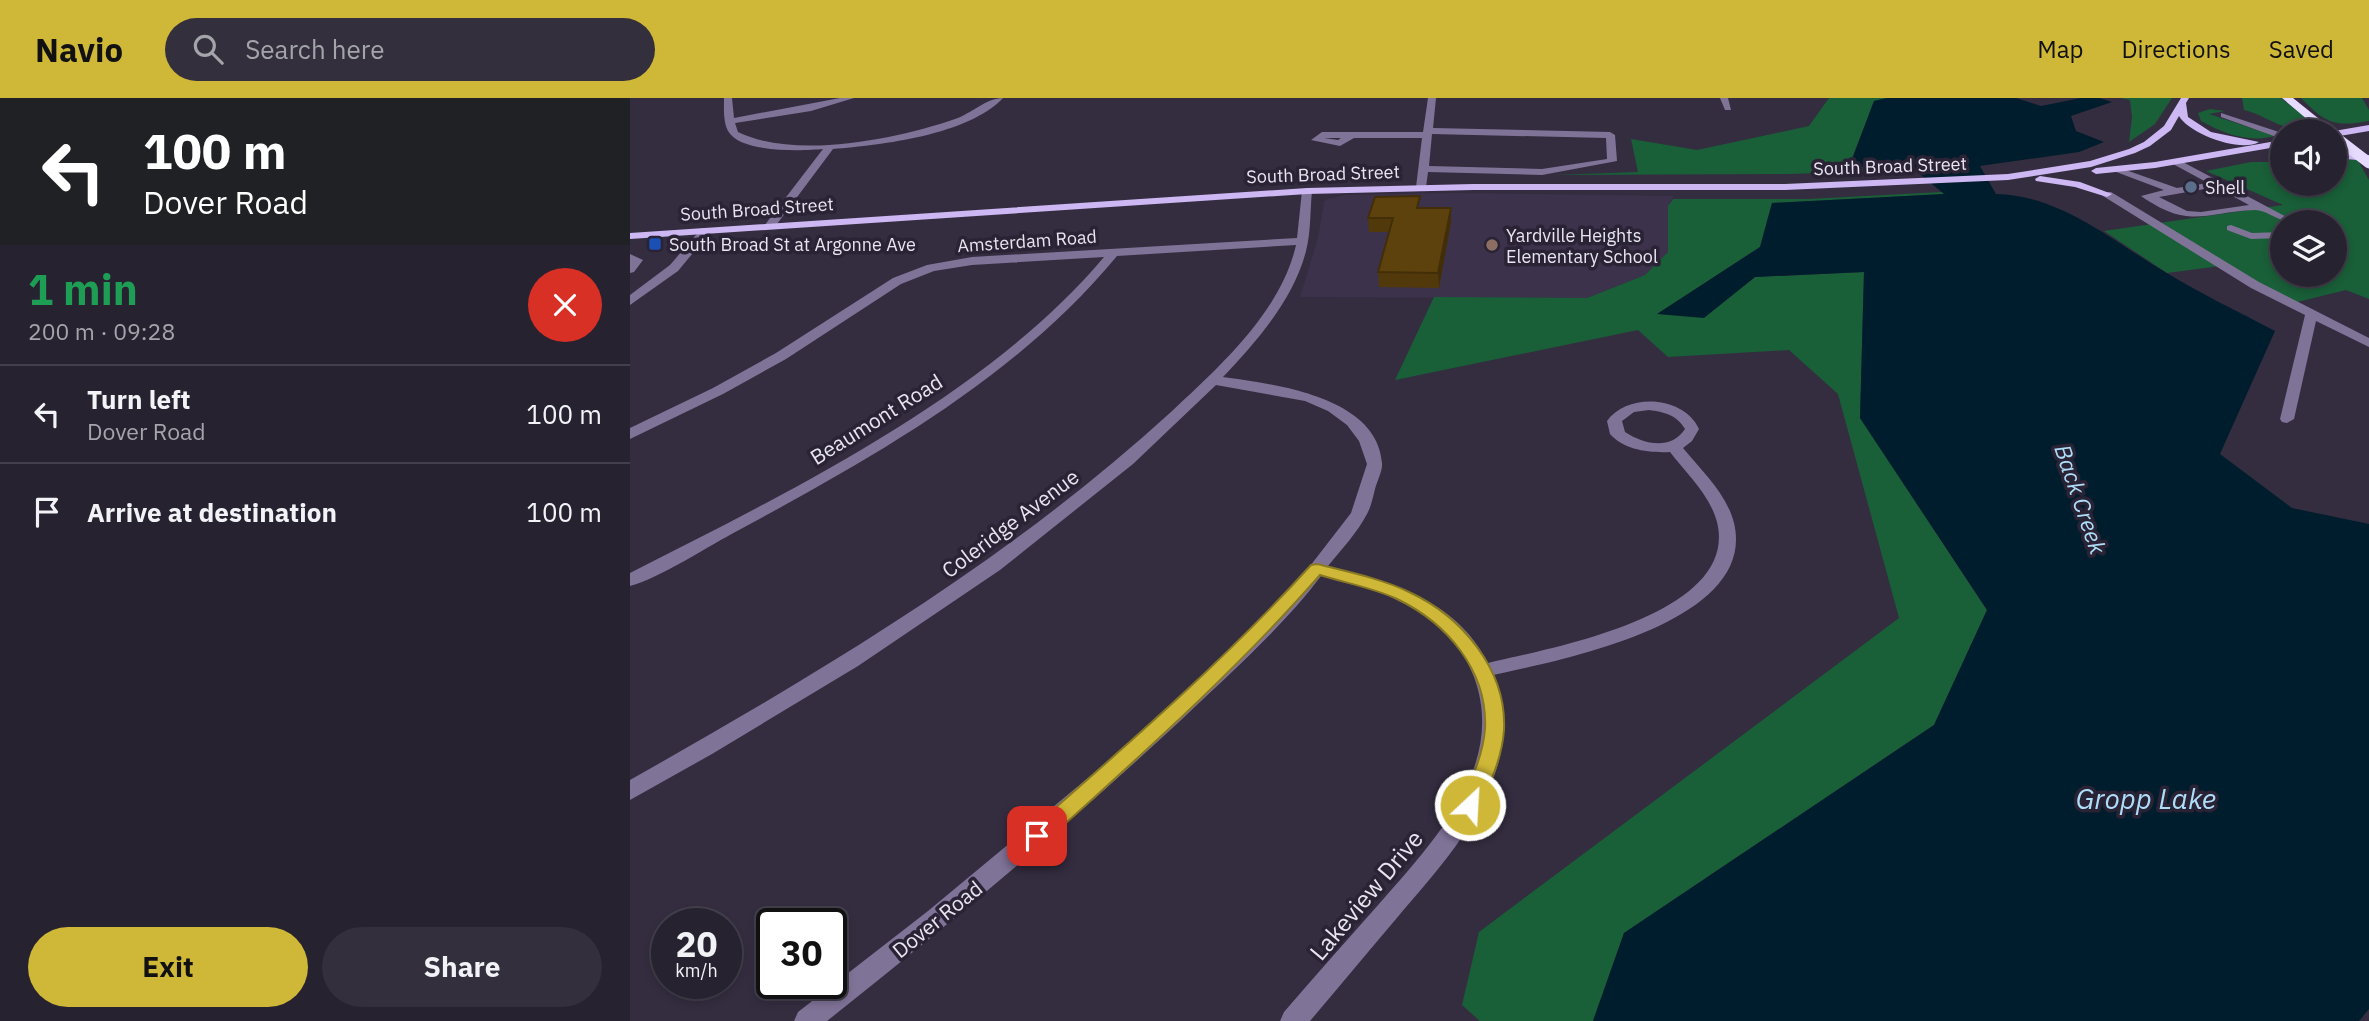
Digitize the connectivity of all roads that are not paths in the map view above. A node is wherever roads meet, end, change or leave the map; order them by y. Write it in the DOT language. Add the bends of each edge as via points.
graph roads {
  1 [pos="728,98"];
  2 [pos="849,98"];
  3 [pos="999,98"];
  4 [pos="1432,98"];
  5 [pos="1724,98"];
  6 [pos="2287,98"];
  7 [pos="2184,100"];
  8 [pos="1728,108"];
  9 [pos="2224,115"];
  10 [pos="2313,119"];
  11 [pos="731,121"];
  12 [pos="2369,128"];
  13 [pos="2347,132"];
  14 [pos="1428,133"];
  15 [pos="1352,135"];
  16 [pos="1570,135"];
  17 [pos="2270,135"];
  18 [pos="2270,141"];
  19 [pos="2270,142"];
  20 [pos="2362,143"];
  21 [pos="2347,144"];
  22 [pos="830,146"];
  23 [pos="2270,155"];
  24 [pos="2347,157"];
  25 [pos="2369,160"];
  26 [pos="2176,162"];
  27 [pos="2155,165"];
  28 [pos="1584,167"];
  29 [pos="1423,169"];
  30 [pos="2110,170"];
  31 [pos="2013,177"];
  32 [pos="2218,184"];
  33 [pos="1421,187"];
  34 [pos="1307,191"];
  35 [pos="2178,191"];
  36 [pos="2149,196"];
  37 [pos="2112,197"];
  38 [pos="2261,206"];
  39 [pos="2270,211"];
  40 [pos="770,226"];
  41 [pos="2231,228"];
  42 [pos="706,230"];
  43 [pos="2270,235"];
  44 [pos="630,236"];
  45 [pos="1303,241"];
  46 [pos="1114,252"];
  47 [pos="630,258"];
  48 [pos="630,269"];
  49 [pos="630,301"];
  50 [pos="2311,315"];
  51 [pos="2369,343"];
  52 [pos="1213,380"];
  53 [pos="2287,419"];
  54 [pos="630,434"];
  55 [pos="1673,446"];
  56 [pos="1317,569"];
  57 [pos="630,580"];
  58 [pos="1483,671"];
  59 [pos="630,791"];
  60 [pos="807,1021"];
  61 [pos="1293,1021"];
  1 -- 11 [label="street"];
  2 -- 11 [label="street"];
  3 -- 22 [label="street" via="975,114 943,126"];
  4 -- 14 [label="street"];
  5 -- 8 [label="street"];
  6 -- 10 [label="highway"];
  7 -- 18 [label="main road" via="2184,118 2208,134 2244,142"];
  7 -- 31 [label="main road, South Broad Street" via="2160,136 2132,151 2091,164"];
  9 -- 17 [label="street"];
  11 -- 22 [label="street" via="736,135 754,142"];
  12 -- 13 [label="main road"];
  12 -- 20 [label="main road" via="2356,135"];
  14 -- 15 [label="street"];
  14 -- 16 [label="street"];
  14 -- 29 [label="street"];
  16 -- 28 [label="street" via="1576,164"];
  16 -- 28 [label="street" via="1610,135 1612,161"];
  19 -- 27 [label="main road, South Broad Street"];
  21 -- 25 [label="highway, bridge"];
  22 -- 40 [label="street"];
  23 -- 26 [label="main road"];
  24 -- 25 [label="main road"];
  26 -- 27 [label="main road"];
  26 -- 32 [label="street"];
  27 -- 30 [label="main road, South Broad Street"];
  28 -- 29 [label="street" via="1542,172"];
  29 -- 33 [label="street"];
  30 -- 31 [label="main road, South Broad Street"];
  30 -- 35 [label="street"];
  30 -- 37 [label="main road" via="2095,184"];
  31 -- 33 [label="main road, South Broad Street" via="1691,189"];
  31 -- 37 [label="main road" via="2076,184"];
  32 -- 35 [label="street"];
  32 -- 38 [label="street"];
  33 -- 34 [label="main road, South Broad Street"];
  34 -- 40 [label="main road, South Broad Street"];
  34 -- 45 [label="street, Coleridge Avenue"];
  35 -- 36 [label="street"];
  36 -- 37 [label="street"];
  36 -- 38 [label="street" via="2185,214"];
  37 -- 50 [label="street"];
  38 -- 39 [label="street"];
  40 -- 42 [label="main road, South Broad Street"];
  41 -- 43 [label="street" via="2251,236"];
  42 -- 44 [label="main road, South Broad Street"];
  42 -- 49 [label="street" via="674,268"];
  45 -- 46 [label="street, Amsterdam Road"];
  45 -- 52 [label="street, Coleridge Avenue" via="1282,291"];
  46 -- 54 [label="street, Amsterdam Road" via="972,261 912,274 782,356"];
  46 -- 57 [label="street, Beaumont Road" via="1038,332 946,401 808,486"];
  47 -- 48 [label="street" via="637,260"];
  50 -- 51 [label="street"];
  50 -- 53 [label="street"];
  52 -- 56 [label="street, Dover Road" via="1309,398 1349,419 1372,449 1376,467 1368,501"];
  52 -- 59 [label="street, Coleridge Avenue" via="1117,470 992,568 797,695"];
  55 -- 55 [label="street" via="1636,445 1618,435 1614,421 1637,407 1674,411 1684,416 1692,429 1683,442"];
  55 -- 58 [label="street" via="1720,508 1727,528 1723,564 1712,581 1666,616 1634,631"];
  56 -- 58 [label="street, Lakeview Drive" via="1402,595 1430,610 1453,629"];
  56 -- 60 [label="street, Dover Road" via="1186,704 1077,803"];
  58 -- 61 [label="street, Lakeview Drive" via="1492,699 1494,729 1487,767 1470,805 1440,850"];
}
